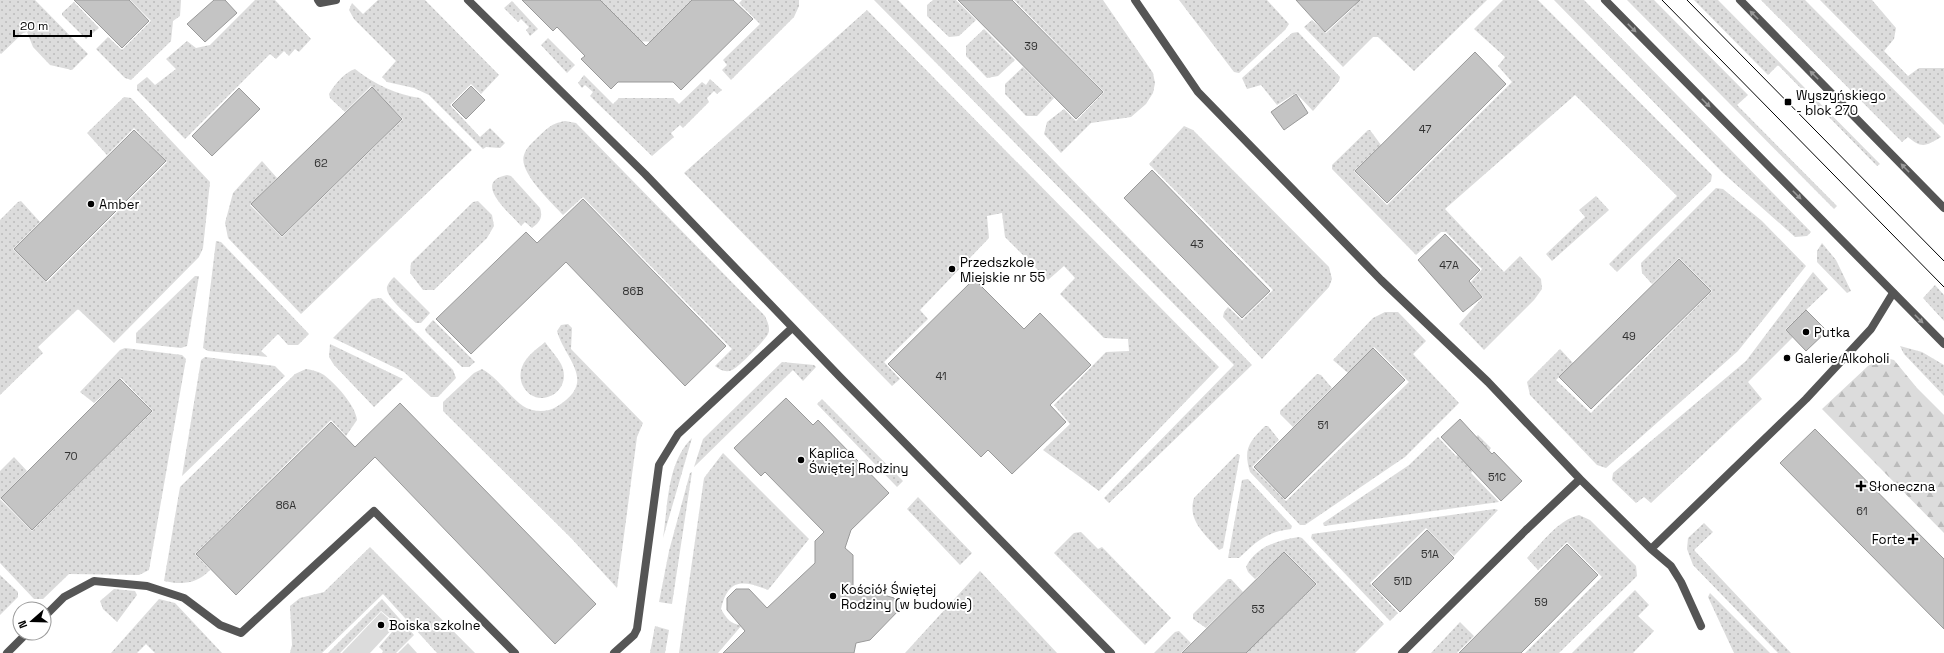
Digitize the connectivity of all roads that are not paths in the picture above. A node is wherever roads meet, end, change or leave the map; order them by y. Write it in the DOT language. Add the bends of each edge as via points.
graph roads {
  1 [pos="318,0"];
  2 [pos="336,0"];
  3 [pos="468,0"];
  4 [pos="1135,0"];
  5 [pos="1605,0"];
  6 [pos="1740,0"];
  7 [pos="1944,208"];
  8 [pos="1893,293"];
  9 [pos="792,328"];
  10 [pos="1944,344"];
  11 [pos="1580,479"];
  12 [pos="1651,549"];
  13 [pos="52,608"];
  14 [pos="1701,626"];
  15 [pos="19,641"];
  16 [pos="7,653"];
  17 [pos="515,653"];
  18 [pos="614,653"];
  19 [pos="1111,653"];
  20 [pos="1402,653"];
  1 -- 2 [label="street" via="320,3"];
  3 -- 9 [label="street" via="634,163"];
  4 -- 11 [label="street" via="1198,92 1381,280 1488,382"];
  5 -- 8 [label="street, one-way"];
  7 -- 6 [label="street, one-way"];
  8 -- 10 [label="street, one-way"];
  8 -- 12 [label="street" via="1871,329 1816,389"];
  9 -- 18 [label="street" via="678,434 659,465 637,629"];
  9 -- 19 [label="street"];
  11 -- 12 [label="street"];
  11 -- 20 [label="street"];
  12 -- 14 [label="street" via="1671,566"];
  13 -- 17 [label="street" via="64,597 94,581 147,586 184,598 220,625 241,633 374,510"];
  15 -- 16 [label="street"];
}
